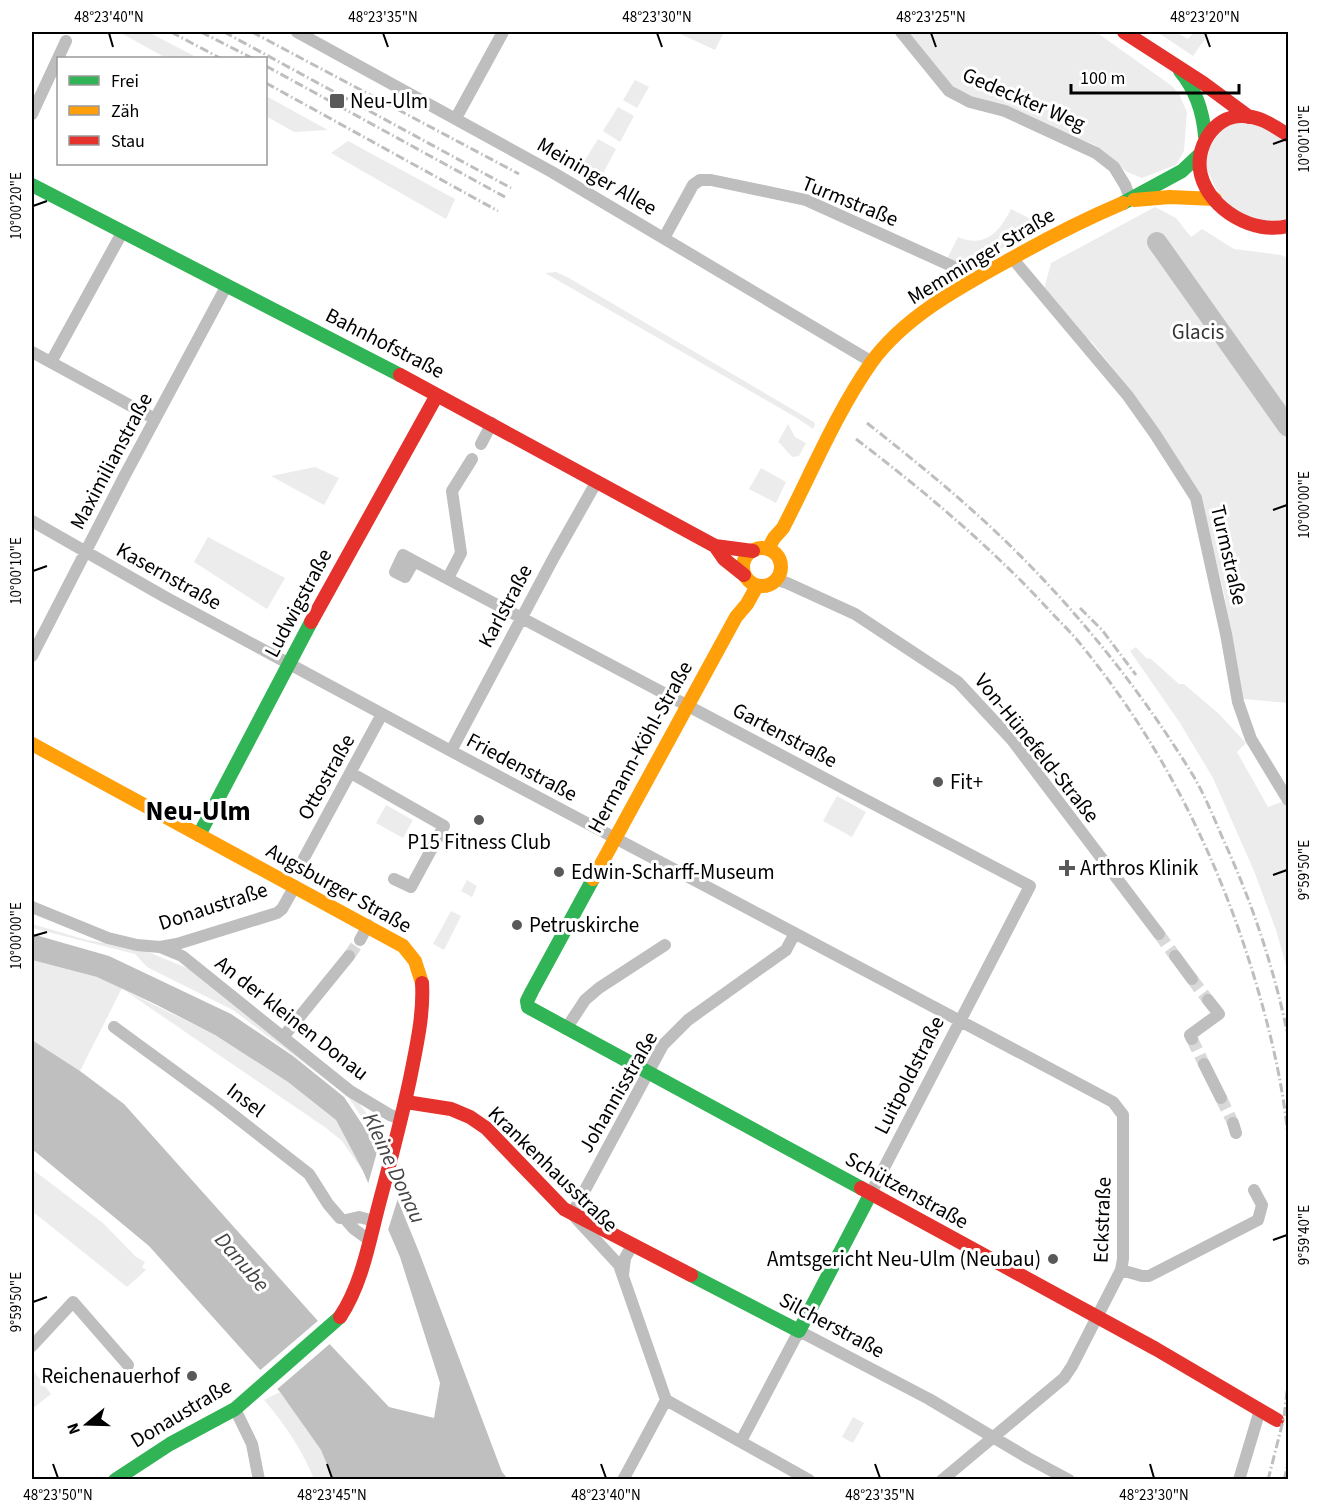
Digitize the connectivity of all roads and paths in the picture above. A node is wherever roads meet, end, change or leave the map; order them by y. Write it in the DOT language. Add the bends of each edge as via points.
graph roads {
  1 [pos="297,32"];
  2 [pos="503,32"];
  3 [pos="901,32"];
  4 [pos="1124,32"];
  5 [pos="66,41"];
  6 [pos="1175,66"];
  7 [pos="35,95"];
  8 [pos="32,114"];
  9 [pos="1249,117"];
  10 [pos="456,118"];
  11 [pos="1285,129"];
  12 [pos="1205,136"];
  13 [pos="1199,155"];
  14 [pos="32,185"];
  15 [pos="1215,199"];
  16 [pos="1131,200"];
  17 [pos="1288,226"];
  18 [pos="1272,229"];
  19 [pos="123,231"];
  20 [pos="1288,237"];
  21 [pos="664,238"];
  22 [pos="1013,259"];
  23 [pos="975,279"];
  24 [pos="227,285"];
  25 [pos="32,352"];
  26 [pos="51,362"];
  27 [pos="872,362"];
  28 [pos="437,394"];
  29 [pos="155,419"];
  30 [pos="492,423"];
  31 [pos="481,444"];
  32 [pos="472,459"];
  33 [pos="597,481"];
  34 [pos="32,521"];
  35 [pos="715,546"];
  36 [pos="753,550"];
  37 [pos="771,551"];
  38 [pos="86,552"];
  39 [pos="414,561"];
  40 [pos="448,578"];
  41 [pos="778,578"];
  42 [pos="750,581"];
  43 [pos="522,618"];
  44 [pos="32,656"];
  45 [pos="289,664"];
  46 [pos="688,705"];
  47 [pos="382,714"];
  48 [pos="32,744"];
  49 [pos="451,751"];
  50 [pos="351,773"];
  51 [pos="1288,800"];
  52 [pos="200,835"];
  53 [pos="615,838"];
  54 [pos="304,858"];
  55 [pos="394,879"];
  56 [pos="295,886"];
  57 [pos="1030,886"];
  58 [pos="32,907"];
  59 [pos="368,925"];
  60 [pos="795,933"];
  61 [pos="1159,934"];
  62 [pos="360,940"];
  63 [pos="665,945"];
  64 [pos="160,947"];
  65 [pos="349,956"];
  66 [pos="1175,956"];
  67 [pos="422,979"];
  68 [pos="1192,979"];
  69 [pos="530,993"];
  70 [pos="1208,1000"];
  71 [pos="961,1021"];
  72 [pos="114,1027"];
  73 [pos="566,1029"];
  74 [pos="284,1036"];
  75 [pos="1192,1039"];
  76 [pos="1204,1064"];
  77 [pos="647,1074"];
  78 [pos="1221,1098"];
  79 [pos="406,1102"];
  80 [pos="402,1119"];
  81 [pos="1254,1190"];
  82 [pos="872,1193"];
  83 [pos="572,1214"];
  84 [pos="376,1216"];
  85 [pos="340,1218"];
  86 [pos="369,1240"];
  87 [pos="633,1244"];
  88 [pos="1121,1270"];
  89 [pos="623,1276"];
  90 [pos="1097,1317"];
  91 [pos="798,1331"];
  92 [pos="32,1346"];
  93 [pos="128,1365"];
  94 [pos="666,1400"];
  95 [pos="235,1409"];
  96 [pos="1260,1410"];
  97 [pos="1277,1420"];
  98 [pos="993,1437"];
  99 [pos="741,1441"];
  100 [pos="115,1479"];
  101 [pos="259,1479"];
  102 [pos="623,1479"];
  103 [pos="809,1479"];
  104 [pos="942,1479"];
  105 [pos="1070,1479"];
  106 [pos="1239,1479"];
  1 -- 10 [label="street, Meininger Allee"];
  2 -- 10 [label="street"];
  3 -- 16 [label="street, Gedeckter Weg" via="949,91 970,102 1005,111 1096,153 1114,167"];
  4 -- 6 [label="street"];
  5 -- 7 [label="street"];
  6 -- 9 [label="street" via="1209,85"];
  6 -- 12 [label="street" via="1192,88 1203,114"];
  7 -- 8 [label="street"];
  9 -- 11 [label="street"];
  9 -- 12 [label="street" via="1221,122"];
  10 -- 21 [label="street, Meininger Allee"];
  12 -- 13 [label="street"];
  13 -- 15 [label="street" via="1200,170"];
  13 -- 16 [label="street, Memminger Straße" via="1182,171"];
  14 -- 19 [label="street, Bahnhofstraße"];
  15 -- 16 [label="street, Memminger Straße"];
  15 -- 18 [label="street" via="1244,222"];
  16 -- 22 [label="street, Memminger Straße" via="1078,222"];
  17 -- 18 [label="street"];
  18 -- 20 [label="street"];
  19 -- 24 [label="street, Bahnhofstraße"];
  19 -- 26 [label="street"];
  21 -- 23 [label="street, Turmstraße" via="693,185 711,180 806,200"];
  21 -- 27 [label="street, Meininger Allee"];
  22 -- 23 [label="street, Memminger Straße"];
  22 -- 51 [label="street, Turmstraße" via="1128,396 1196,498 1239,702 1251,739"];
  23 -- 27 [label="street, Memminger Straße" via="926,311"];
  24 -- 28 [label="street, Bahnhofstraße"];
  24 -- 29 [label="street, Maximilianstraße"];
  25 -- 26 [label="street"];
  26 -- 29 [label="street"];
  27 -- 37 [label="street, Memminger Straße" via="774,538"];
  28 -- 30 [label="street, Bahnhofstraße"];
  28 -- 45 [label="street, Ludwigstraße"];
  29 -- 38 [label="street, Maximilianstraße"];
  30 -- 31 [label="street"];
  30 -- 33 [label="street, Bahnhofstraße"];
  32 -- 40 [label="street" via="452,491 461,553"];
  33 -- 35 [label="street, Bahnhofstraße"];
  33 -- 43 [label="street, Karlstraße"];
  34 -- 38 [label="street, Kasernstraße"];
  35 -- 36 [label="street, Bahnhofstraße"];
  35 -- 42 [label="street, Bahnhofstraße"];
  36 -- 37 [label="street"];
  36 -- 42 [label="street, Hermann-Köhl-Straße" via="744,562"];
  37 -- 41 [label="street" via="781,563"];
  38 -- 44 [label="street, Maximilianstraße"];
  38 -- 45 [label="street, Kasernstraße"];
  39 -- 40 [label="street, Gartenstraße"];
  40 -- 43 [label="street, Gartenstraße"];
  41 -- 42 [label="street" via="770,585"];
  41 -- 61 [label="street, Von-Hünefeld-Straße" via="855,614 958,682 1011,740"];
  42 -- 46 [label="street, Hermann-Köhl-Straße" via="747,603 736,616"];
  43 -- 46 [label="street, Gartenstraße"];
  43 -- 49 [label="street, Karlstraße"];
  45 -- 47 [label="street, Friedenstraße"];
  45 -- 52 [label="street, Ludwigstraße"];
  46 -- 53 [label="street, Hermann-Köhl-Straße"];
  46 -- 57 [label="street, Gartenstraße"];
  47 -- 49 [label="street, Friedenstraße"];
  47 -- 50 [label="street, Ottostraße"];
  48 -- 52 [label="street, Augsburger Straße"];
  49 -- 53 [label="street, Friedenstraße"];
  50 -- 54 [label="street, Ottostraße"];
  50 -- 55 [label="street" via="444,826 411,887"];
  52 -- 56 [label="street, Augsburger Straße"];
  53 -- 60 [label="street, Friedenstraße"];
  53 -- 69 [label="street, Hermann-Köhl-Straße"];
  56 -- 59 [label="street, Augsburger Straße"];
  56 -- 64 [label="street, Donaustraße" via="277,913"];
  57 -- 71 [label="street, Luitpoldstraße"];
  58 -- 64 [label="street, Donaustraße" via="108,938"];
  59 -- 62 [label="street"];
  59 -- 67 [label="street, Augsburger Straße" via="410,952"];
  60 -- 71 [label="street, Friedenstraße"];
  60 -- 77 [label="street, Johannisstraße" via="786,950 688,1020 663,1045"];
  63 -- 73 [label="street" via="599,988 585,1000"];
  64 -- 74 [label="street, An der kleinen Donau" via="182,956"];
  65 -- 74 [label="street"];
  66 -- 68 [label="street"];
  67 -- 79 [label="street, Donaustraße" via="423,1004"];
  69 -- 73 [label="street, Schützenstraße" via="526,1001 529,1008"];
  70 -- 75 [label="street" via="1219,1014 1190,1035"];
  71 -- 82 [label="street, Luitpoldstraße"];
  71 -- 88 [label="street, Eckstraße" via="1110,1100 1123,1115"];
  72 -- 85 [label="street, Insel" via="309,1174"];
  73 -- 77 [label="street, Schützenstraße"];
  74 -- 80 [label="street, An der kleinen Donau" via="350,1091"];
  76 -- 78 [label="street"];
  77 -- 82 [label="street, Schützenstraße"];
  77 -- 83 [label="street, Johannisstraße"];
  79 -- 80 [label="street, Donaustraße"];
  79 -- 83 [label="street, Krankenhausstraße" via="451,1109 478,1122"];
  80 -- 84 [label="street, Donaustraße"];
  81 -- 88 [label="street" via="1262,1205 1258,1220 1149,1276"];
  82 -- 90 [label="street, Schützenstraße"];
  82 -- 91 [label="street, Luitpoldstraße"];
  83 -- 87 [label="street, Silcherstraße"];
  83 -- 89 [label="street, Krankenhausstraße" via="616,1261"];
  84 -- 86 [label="street, Donaustraße"];
  84 -- 86 [label="street" via="346,1220"];
  86 -- 95 [label="street, Donaustraße" via="344,1313"];
  87 -- 89 [label="street, Krankenhausstraße" via="625,1258"];
  87 -- 91 [label="street, Silcherstraße"];
  88 -- 90 [label="street, Eckstraße"];
  89 -- 94 [label="street, Krankenhausstraße"];
  90 -- 96 [label="street, Schützenstraße"];
  90 -- 98 [label="street, Eckstraße" via="1064,1377"];
  91 -- 98 [label="street, Silcherstraße"];
  91 -- 99 [label="street, Luitpoldstraße"];
  92 -- 93 [label="street" via="72,1302"];
  94 -- 99 [label="street"];
  94 -- 102 [label="street"];
  95 -- 100 [label="street, Donaustraße"];
  95 -- 101 [label="street" via="252,1444"];
  96 -- 97 [label="street, Schützenstraße"];
  96 -- 106 [label="street"];
  98 -- 104 [label="street, Eckstraße"];
  98 -- 105 [label="street, Silcherstraße"];
  99 -- 103 [label="street"];
}
